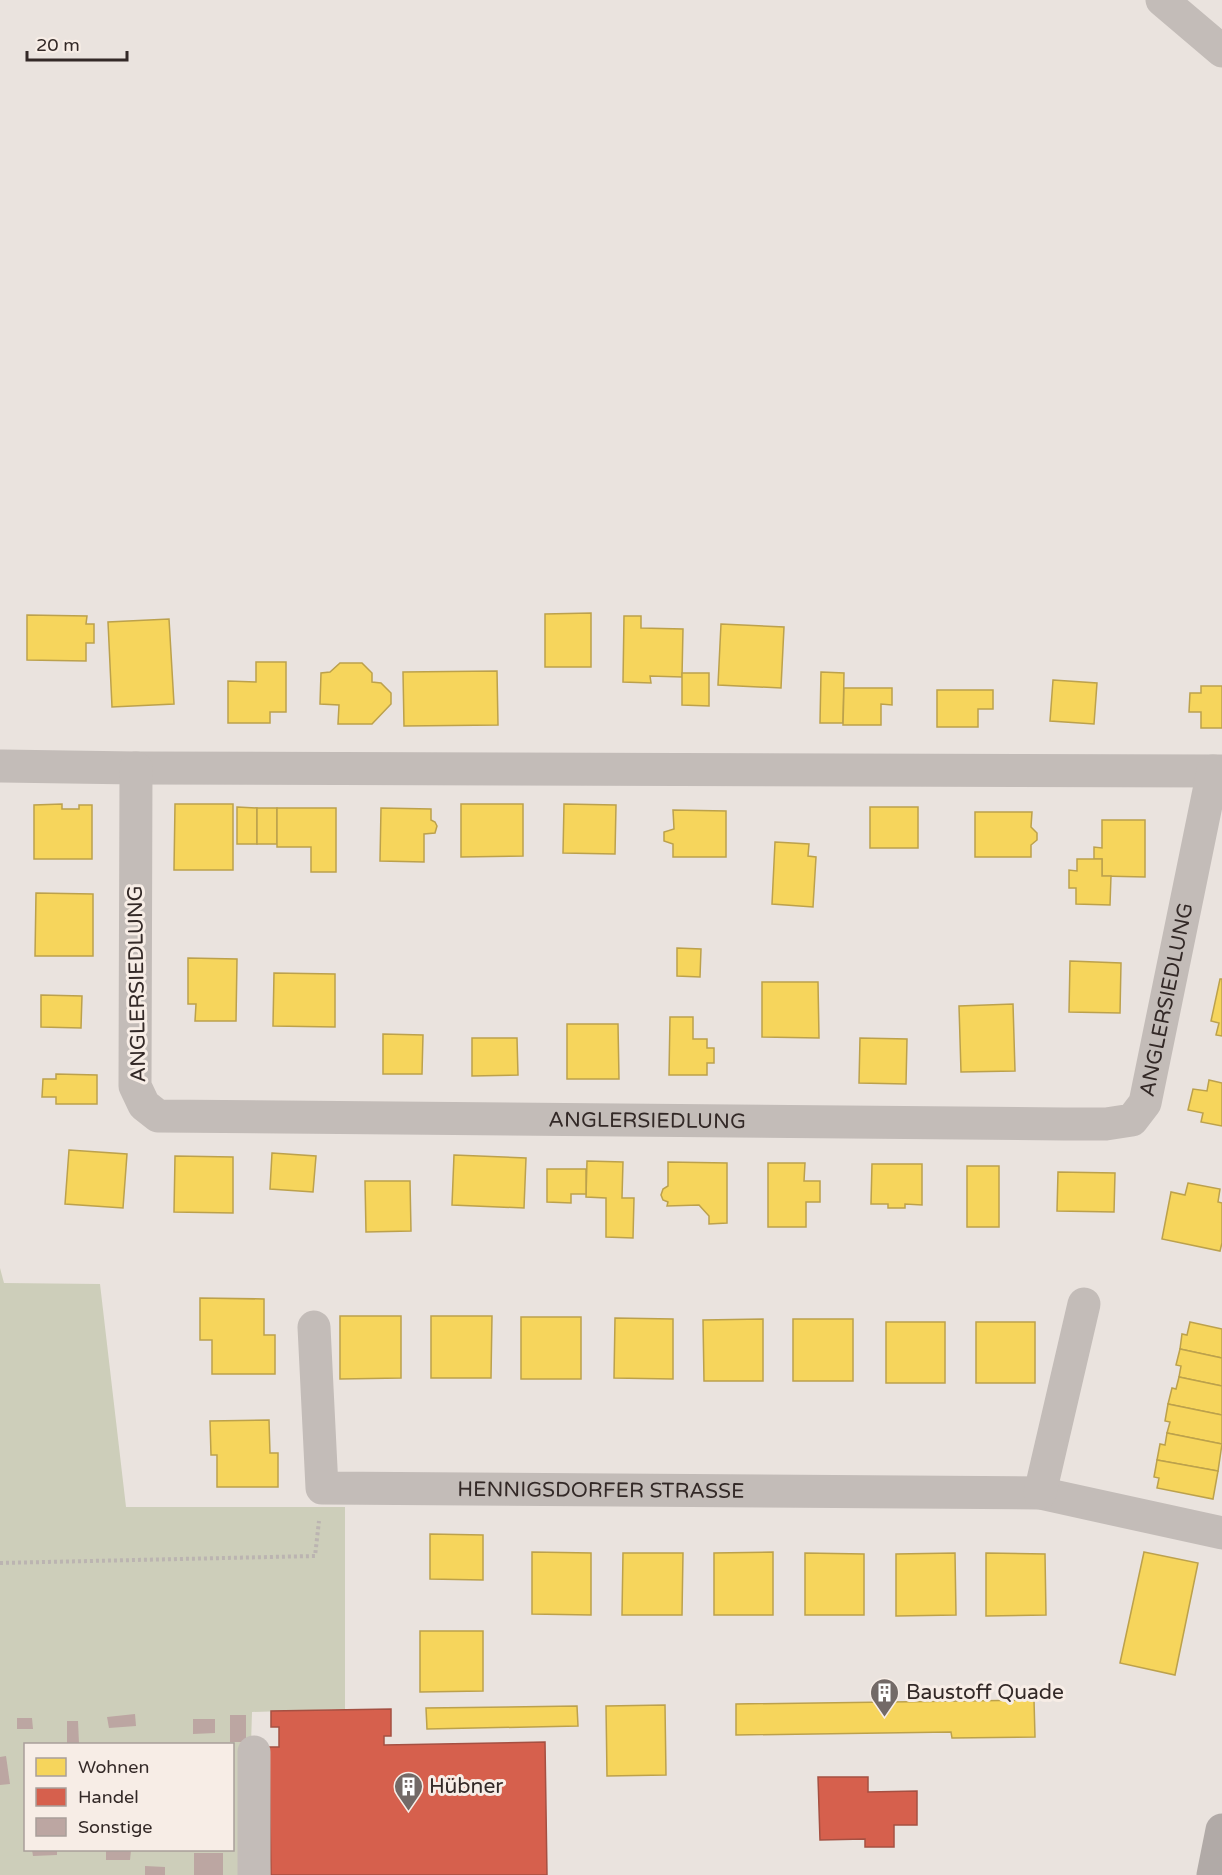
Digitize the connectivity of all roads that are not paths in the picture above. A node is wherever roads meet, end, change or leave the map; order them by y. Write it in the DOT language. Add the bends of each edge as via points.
graph roads {
  1 [pos="1161,0"];
  2 [pos="1222,51"];
  3 [pos="2,766"];
  4 [pos="136,768"];
  5 [pos="1218,771"];
  6 [pos="1084,1304"];
  7 [pos="314,1327"];
  8 [pos="1040,1493"];
  9 [pos="1222,1533"];
  10 [pos="254,1752"];
  11 [pos="1222,1830"];
  12 [pos="254,1875"];
  13 [pos="1213,1875"];
  1 -- 2 [label="street"];
  3 -- 4 [label="street, ANGLERSIEDLUNG"];
  4 -- 5 [label="street, ANGLERSIEDLUNG"];
  4 -- 5 [label="street, ANGLERSIEDLUNG" via="135,1086 144,1105 158,1116 1065,1124 1132,1120 1145,1103"];
  6 -- 8 [label="street"];
  7 -- 8 [label="street, HENNIGSDORFER STRASSE" via="322,1488"];
  8 -- 9 [label="street, HENNIGSDORFER STRASSE"];
  10 -- 12 [label="street"];
  11 -- 13 [label="main road"];
}
